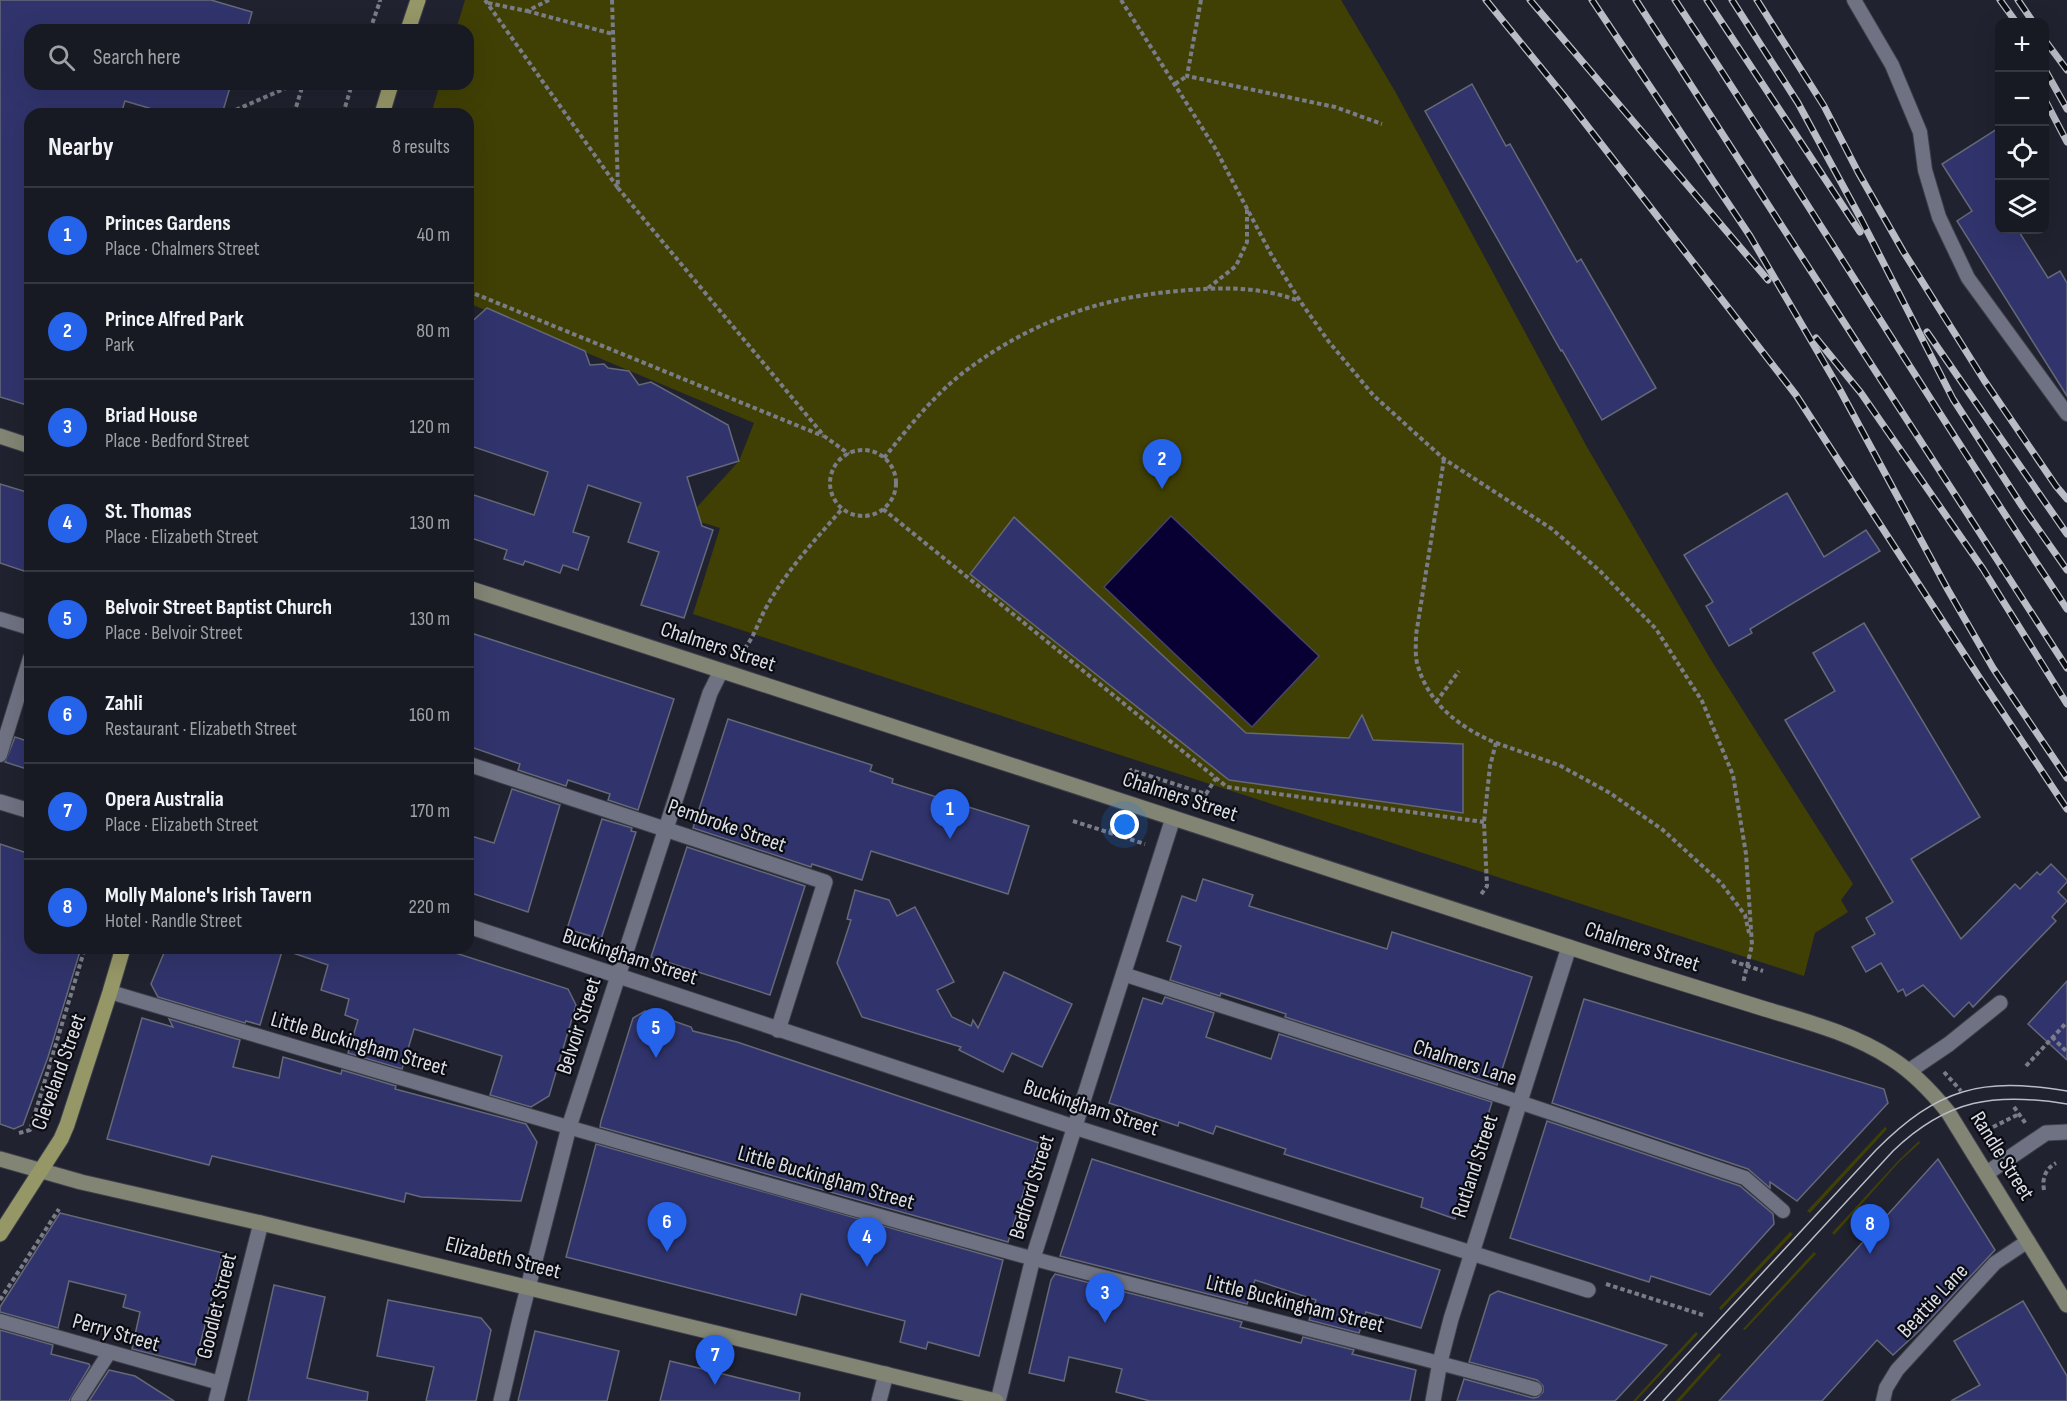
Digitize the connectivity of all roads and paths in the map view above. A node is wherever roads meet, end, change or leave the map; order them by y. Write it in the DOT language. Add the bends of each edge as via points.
graph roads {
  1 [pos="380,0"];
  2 [pos="418,0"];
  3 [pos="549,0"];
  4 [pos="612,0"];
  5 [pos="1121,0"];
  6 [pos="1201,0"];
  7 [pos="1854,0"];
  8 [pos="486,2"];
  9 [pos="527,11"];
  10 [pos="372,24"];
  11 [pos="410,24"];
  12 [pos="613,34"];
  13 [pos="1187,76"];
  14 [pos="1175,84"];
  15 [pos="281,90"];
  16 [pos="301,90"];
  17 [pos="350,90"];
  18 [pos="389,90"];
  19 [pos="240,108"];
  20 [pos="296,108"];
  21 [pos="345,108"];
  22 [pos="384,108"];
  23 [pos="1382,124"];
  24 [pos="618,188"];
  25 [pos="1247,209"];
  26 [pos="1207,288"];
  27 [pos="474,293"];
  28 [pos="1300,301"];
  29 [pos="2067,414"];
  30 [pos="0,436"];
  31 [pos="824,436"];
  32 [pos="24,444"];
  33 [pos="849,454"];
  34 [pos="884,458"];
  35 [pos="1444,459"];
  36 [pos="842,509"];
  37 [pos="883,509"];
  38 [pos="474,590"];
  39 [pos="0,619"];
  40 [pos="24,626"];
  41 [pos="721,671"];
  42 [pos="1458,671"];
  43 [pos="24,677"];
  44 [pos="1436,702"];
  45 [pos="1496,743"];
  46 [pos="0,755"];
  47 [pos="474,766"];
  48 [pos="1131,771"];
  49 [pos="1216,778"];
  50 [pos="0,801"];
  51 [pos="24,809"];
  52 [pos="1173,818"];
  53 [pos="1073,821"];
  54 [pos="1484,822"];
  55 [pos="666,829"];
  56 [pos="1147,845"];
  57 [pos="1467,914"];
  58 [pos="474,928"];
  59 [pos="1752,945"];
  60 [pos="1569,947"];
  61 [pos="83,954"];
  62 [pos="121,954"];
  63 [pos="1732,961"];
  64 [pos="1748,966"];
  65 [pos="1763,971"];
  66 [pos="1123,974"];
  67 [pos="618,977"];
  68 [pos="1744,981"];
  69 [pos="110,992"];
  70 [pos="2000,1002"];
  71 [pos="2067,1022"];
  72 [pos="778,1030"];
  73 [pos="2052,1037"];
  74 [pos="1878,1050"];
  75 [pos="2067,1050"];
  76 [pos="2026,1066"];
  77 [pos="1909,1071"];
  78 [pos="1520,1102"];
  79 [pos="2014,1107"];
  80 [pos="2019,1114"];
  81 [pos="2027,1126"];
  82 [pos="569,1127"];
  83 [pos="1074,1127"];
  84 [pos="1993,1127"];
  85 [pos="2067,1132"];
  86 [pos="19,1133"];
  87 [pos="0,1159"];
  88 [pos="2056,1163"];
  89 [pos="40,1171"];
  90 [pos="1987,1173"];
  91 [pos="2044,1190"];
  92 [pos="58,1209"];
  93 [pos="1783,1211"];
  94 [pos="261,1223"];
  95 [pos="0,1234"];
  96 [pos="2028,1241"];
  97 [pos="1472,1253"];
  98 [pos="1033,1258"];
  99 [pos="528,1287"];
  100 [pos="1588,1290"];
  101 [pos="0,1300"];
  102 [pos="2067,1305"];
  103 [pos="1703,1315"];
  104 [pos="0,1322"];
  105 [pos="109,1353"];
  106 [pos="1440,1362"];
  107 [pos="885,1374"];
  108 [pos="220,1383"];
  109 [pos="1535,1389"];
  110 [pos="78,1401"];
  111 [pos="216,1401"];
  112 [pos="501,1401"];
  113 [pos="879,1401"];
  114 [pos="997,1401"];
  115 [pos="1433,1401"];
  116 [pos="1883,1401"];
  1 -- 10 [label="path"];
  2 -- 11 [label="main road"];
  3 -- 9 [label="path"];
  4 -- 12 [label="path"];
  5 -- 14 [label="path"];
  6 -- 13 [label="path"];
  7 -- 29 [label="lane" via="1892,65 1920,132 1925,170 1940,217 1968,278"];
  8 -- 9 [label="path"];
  8 -- 24 [label="path"];
  9 -- 12 [label="path"];
  12 -- 24 [label="path"];
  13 -- 14 [label="path"];
  13 -- 23 [label="path" via="1335,107"];
  14 -- 25 [label="path"];
  15 -- 19 [label="path"];
  16 -- 20 [label="path"];
  17 -- 21 [label="path"];
  18 -- 22 [label="main road"];
  24 -- 31 [label="path"];
  25 -- 26 [label="path" via="1247,242 1236,266"];
  25 -- 28 [label="path"];
  26 -- 28 [label="path" via="1255,289"];
  26 -- 34 [label="path" via="1114,300 1051,321 1018,338 964,373 919,415"];
  27 -- 31 [label="path"];
  28 -- 35 [label="path" via="1374,396"];
  30 -- 32 [label="main road"];
  31 -- 33 [label="path"];
  33 -- 34 [label="path" via="869,451"];
  33 -- 36 [label="path" via="834,468 830,478 831,490"];
  34 -- 37 [label="path" via="896,480 891,501"];
  35 -- 44 [label="path" via="1416,635 1417,661"];
  35 -- 59 [label="path" via="1552,529 1601,572 1656,629 1702,701 1733,775 1746,854"];
  36 -- 37 [label="path" via="862,516"];
  36 -- 41 [label="path" via="796,562 767,606 749,645"];
  37 -- 49 [label="path"];
  38 -- 41 [label="main road, Chalmers Street"];
  39 -- 40 [label="lane"];
  41 -- 52 [label="main road, Chalmers Street"];
  41 -- 55 [label="street, Belvoir Street" via="710,693"];
  42 -- 44 [label="path"];
  43 -- 46 [label="lane"];
  44 -- 45 [label="path" via="1472,733"];
  45 -- 54 [label="path"];
  45 -- 59 [label="path" via="1559,765 1663,830 1721,883 1745,915"];
  47 -- 55 [label="street, Pembroke Street"];
  48 -- 49 [label="path" via="1206,794"];
  49 -- 54 [label="path" via="1227,787"];
  50 -- 51 [label="street"];
  52 -- 57 [label="main road, Chalmers Street"];
  52 -- 66 [label="street, Bedford Street"];
  53 -- 56 [label="path"];
  54 -- 57 [label="path" via="1487,886"];
  55 -- 67 [label="street, Belvoir Street"];
  55 -- 72 [label="street, Pembroke Street" via="825,882"];
  57 -- 60 [label="main road, Chalmers Street"];
  58 -- 67 [label="street, Buckingham Street"];
  59 -- 64 [label="path"];
  60 -- 74 [label="main road, Chalmers Street" via="1824,1027"];
  60 -- 78 [label="street, Rutland Street"];
  61 -- 86 [label="path" via="30,1130"];
  62 -- 69 [label="main road, Cleveland Street"];
  63 -- 64 [label="path"];
  64 -- 65 [label="path"];
  64 -- 68 [label="path"];
  66 -- 78 [label="lane, Chalmers Lane"];
  66 -- 83 [label="street, Bedford Street"];
  67 -- 72 [label="street, Buckingham Street"];
  67 -- 82 [label="street, Belvoir Street"];
  69 -- 82 [label="lane, Little Buckingham Street"];
  69 -- 89 [label="main road, Cleveland Street" via="67,1125"];
  70 -- 77 [label="street"];
  71 -- 73 [label="path"];
  72 -- 83 [label="street, Buckingham Street"];
  73 -- 75 [label="path"];
  73 -- 76 [label="path"];
  74 -- 77 [label="main road, Randle Street"];
  77 -- 90 [label="main road, Randle Street" via="1948,1112"];
  78 -- 93 [label="lane, Chalmers Lane" via="1745,1178"];
  78 -- 97 [label="street, Rutland Street"];
  79 -- 80 [label="path"];
  80 -- 81 [label="path"];
  80 -- 84 [label="path"];
  82 -- 98 [label="lane, Little Buckingham Street"];
  82 -- 99 [label="street, Belvoir Street"];
  83 -- 97 [label="street, Buckingham Street"];
  83 -- 98 [label="street, Bedford Street"];
  85 -- 90 [label="street" via="2046,1133"];
  87 -- 89 [label="main road, Elizabeth Street"];
  88 -- 91 [label="path" via="2045,1175"];
  89 -- 94 [label="main road, Elizabeth Street"];
  89 -- 95 [label="main road, Cleveland Street"];
  90 -- 96 [label="main road, Randle Street"];
  92 -- 101 [label="path"];
  94 -- 99 [label="main road, Elizabeth Street"];
  94 -- 108 [label="street, Goodlet Street"];
  96 -- 102 [label="main road, Randle Street"];
  96 -- 116 [label="lane, Beattie Lane" via="1995,1263 1897,1370"];
  97 -- 100 [label="street, Buckingham Street"];
  97 -- 106 [label="street, Rutland Street"];
  98 -- 106 [label="lane, Little Buckingham Street"];
  98 -- 114 [label="street, Bedford Street"];
  99 -- 107 [label="main road, Elizabeth Street"];
  99 -- 112 [label="street, Belvoir Street"];
  100 -- 103 [label="path" via="1607,1284"];
  104 -- 105 [label="lane, Perry Street"];
  105 -- 108 [label="lane, Perry Street"];
  105 -- 110 [label="lane"];
  106 -- 109 [label="lane, Little Buckingham Street"];
  106 -- 115 [label="street, Rutland Street"];
  107 -- 113 [label="street"];
  107 -- 114 [label="main road, Elizabeth Street"];
  108 -- 111 [label="street, Goodlet Street"];
}
